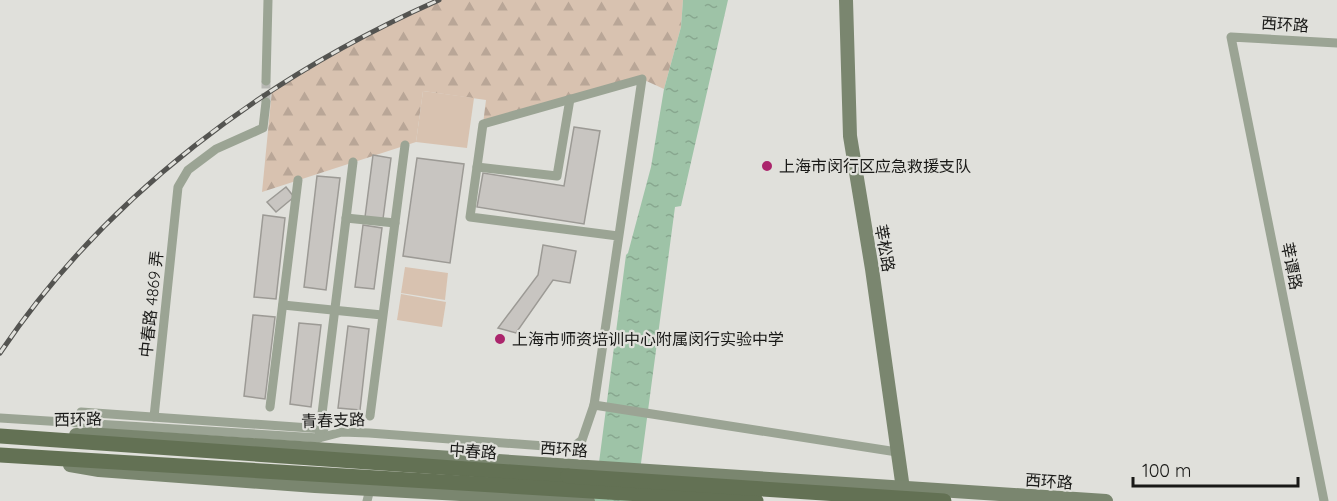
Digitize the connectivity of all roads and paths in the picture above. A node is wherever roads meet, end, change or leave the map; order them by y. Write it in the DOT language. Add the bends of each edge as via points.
graph roads {
  1 [pos="268,0"];
  2 [pos="846,0"];
  3 [pos="1231,37"];
  4 [pos="1337,43"];
  5 [pos="266,81"];
  6 [pos="570,99"];
  7 [pos="266,102"];
  8 [pos="405,145"];
  9 [pos="353,162"];
  10 [pos="477,166"];
  11 [pos="298,180"];
  12 [pos="346,218"];
  13 [pos="394,223"];
  14 [pos="618,236"];
  15 [pos="283,305"];
  16 [pos="335,310"];
  17 [pos="382,315"];
  18 [pos="598,405"];
  19 [pos="270,407"];
  20 [pos="81,412"];
  21 [pos="370,416"];
  22 [pos="154,417"];
  23 [pos="0,418"];
  24 [pos="320,434"];
  25 [pos="0,436"];
  26 [pos="20,437"];
  27 [pos="897,452"];
  28 [pos="6,456"];
  29 [pos="570,488"];
  30 [pos="904,494"];
  31 [pos="368,495"];
  32 [pos="588,501"];
  33 [pos="756,501"];
  34 [pos="944,501"];
  35 [pos="1106,501"];
  36 [pos="1324,501"];
  1 -- 5 [label="street"];
  2 -- 27 [label="main road, 莘松路" via="850,136"];
  3 -- 4 [label="street, 西环路"];
  3 -- 36 [label="street, 莘谭路"];
  6 -- 10 [label="street" via="483,123"];
  6 -- 10 [label="street" via="557,176"];
  6 -- 14 [label="street, 青春支路" via="642,79"];
  7 -- 22 [label="street, 中春路 4869 弄" via="263,128 216,149 184,175 177,194"];
  8 -- 13 [label="street"];
  9 -- 12 [label="street"];
  10 -- 14 [label="street" via="470,217"];
  11 -- 15 [label="street"];
  12 -- 13 [label="street"];
  12 -- 16 [label="street"];
  13 -- 17 [label="street"];
  14 -- 18 [label="street, 青春支路"];
  15 -- 16 [label="street"];
  15 -- 19 [label="street"];
  16 -- 17 [label="street"];
  16 -- 24 [label="street"];
  17 -- 21 [label="street"];
  18 -- 24 [label="street, 青春支路" via="582,440 572,448 491,440"];
  18 -- 27 [label="street"];
  20 -- 22 [label="street"];
  22 -- 24 [label="street"];
  23 -- 24 [label="street, 青春支路"];
  25 -- 26 [label="main road, 中春路"];
  26 -- 29 [label="main road, 中春路"];
  26 -- 30 [label="main road, 西环路" via="101,435 644,471"];
  27 -- 30 [label="main road, 莘松路"];
  28 -- 29 [label="main road, 中春路"];
  28 -- 31 [label="main road" via="99,470"];
  29 -- 31 [label="main road"];
  29 -- 32 [label="main road"];
  29 -- 33 [label="main road, 中春路"];
  29 -- 34 [label="main road, 中春路, bridge"];
  30 -- 35 [label="main road, 西环路"];
}
